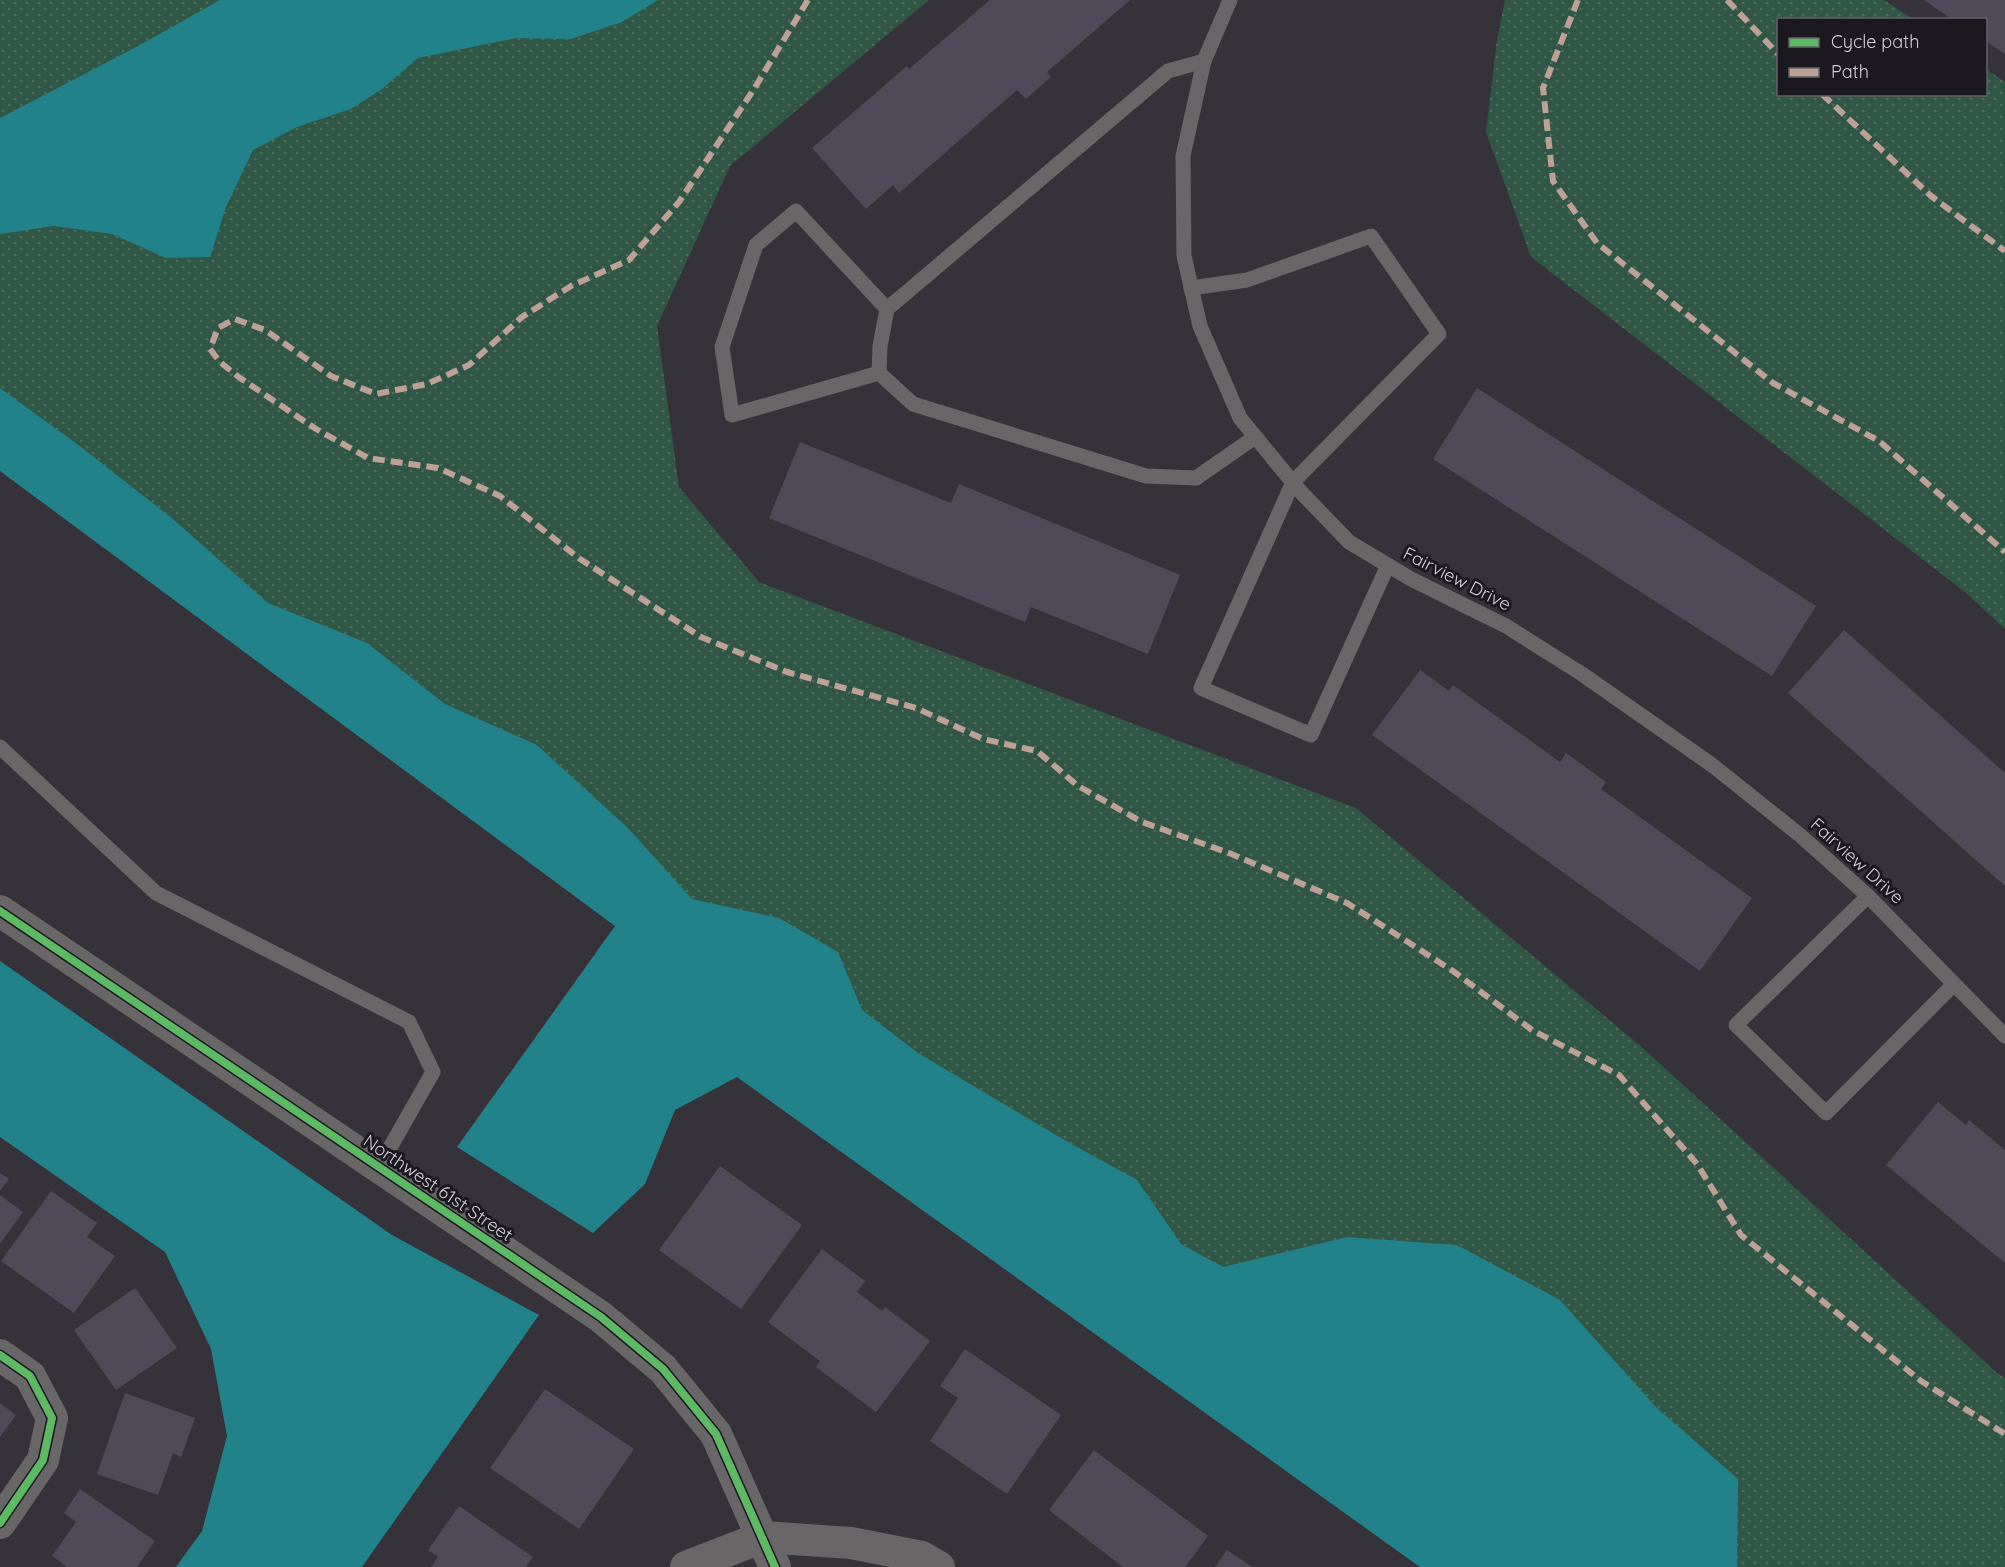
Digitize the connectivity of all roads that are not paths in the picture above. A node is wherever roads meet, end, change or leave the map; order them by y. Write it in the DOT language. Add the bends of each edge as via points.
graph roads {
  1 [pos="1230,0"];
  2 [pos="1204,61"];
  3 [pos="1191,288"];
  4 [pos="886,309"];
  5 [pos="879,374"];
  6 [pos="1255,436"];
  7 [pos="1293,482"];
  8 [pos="1388,565"];
  9 [pos="0,747"];
  10 [pos="1868,896"];
  11 [pos="0,911"];
  12 [pos="1953,985"];
  13 [pos="2005,1036"];
  14 [pos="379,1167"];
  15 [pos="0,1355"];
  16 [pos="0,1522"];
  17 [pos="763,1537"];
  18 [pos="686,1567"];
  19 [pos="775,1567"];
  20 [pos="939,1567"];
  1 -- 2 [label="lane, Fairview Drive"];
  2 -- 3 [label="lane, Fairview Drive" via="1183,156 1184,256"];
  2 -- 4 [label="lane" via="1168,71"];
  3 -- 6 [label="lane, Fairview Drive" via="1200,326 1240,418"];
  3 -- 7 [label="lane" via="1247,280 1371,236 1439,334"];
  4 -- 5 [label="lane"];
  4 -- 5 [label="lane" via="796,211 756,245 722,347 732,415"];
  5 -- 6 [label="lane" via="913,404 1146,476 1196,478"];
  6 -- 7 [label="lane, Fairview Drive"];
  7 -- 8 [label="lane, Fairview Drive" via="1349,542"];
  7 -- 8 [label="lane" via="1201,688 1311,735"];
  8 -- 10 [label="lane, Fairview Drive" via="1506,626 1582,674 1712,765"];
  9 -- 14 [label="lane" via="156,893 409,1022 433,1072"];
  10 -- 12 [label="lane, Fairview Drive"];
  10 -- 12 [label="lane" via="1736,1024 1826,1113"];
  11 -- 14 [label="street, Northwest 61st Street"];
  12 -- 13 [label="lane, Fairview Drive"];
  14 -- 17 [label="street, Northwest 61st Street" via="601,1317 663,1369 716,1434"];
  15 -- 16 [label="street" via="30,1377 52,1418 44,1460"];
  17 -- 18 [label="street"];
  17 -- 19 [label="street, Northwest 61st Street"];
  17 -- 20 [label="street" via="851,1543 922,1557"];
}
